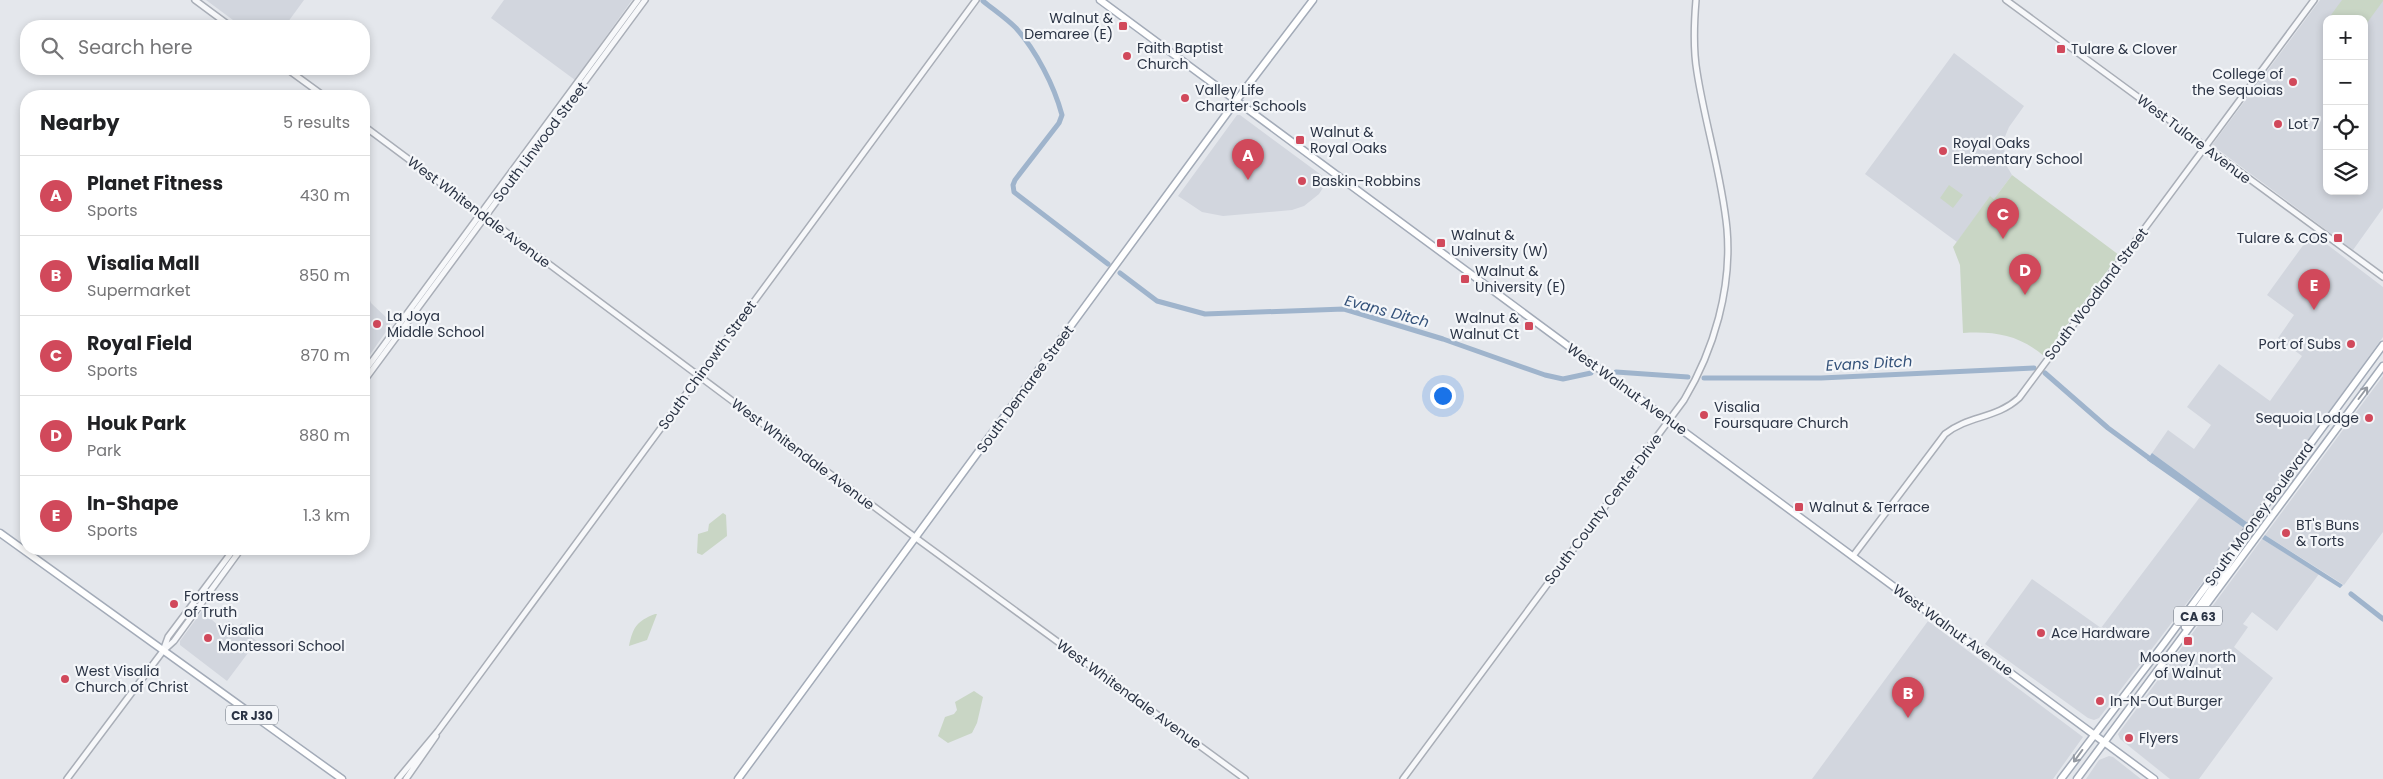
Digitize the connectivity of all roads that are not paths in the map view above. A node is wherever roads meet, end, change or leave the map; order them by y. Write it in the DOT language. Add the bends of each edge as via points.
graph roads {
  1 [pos="195,0"];
  2 [pos="638,0"];
  3 [pos="645,0"];
  4 [pos="976,0"];
  5 [pos="1100,0"];
  6 [pos="1313,0"];
  7 [pos="1696,0"];
  8 [pos="2006,0"];
  9 [pos="2314,0"];
  10 [pos="222,20"];
  11 [pos="295,75"];
  12 [pos="316,90"];
  13 [pos="1236,102"];
  14 [pos="370,130"];
  15 [pos="2205,146"];
  16 [pos="483,215"];
  17 [pos="2383,277"];
  18 [pos="2383,344"];
  19 [pos="370,364"];
  20 [pos="2383,366"];
  21 [pos="370,373"];
  22 [pos="699,376"];
  23 [pos="1669,420"];
  24 [pos="2264,508"];
  25 [pos="0,533"];
  26 [pos="916,538"];
  27 [pos="20,547"];
  28 [pos="30,555"];
  29 [pos="230,555"];
  30 [pos="237,555"];
  31 [pos="1853,556"];
  32 [pos="2212,579"];
  33 [pos="2222,583"];
  34 [pos="2176,646"];
  35 [pos="163,651"];
  36 [pos="438,731"];
  37 [pos="2095,734"];
  38 [pos="2105,742"];
  39 [pos="67,779"];
  40 [pos="342,779"];
  41 [pos="398,779"];
  42 [pos="406,779"];
  43 [pos="738,779"];
  44 [pos="1245,779"];
  45 [pos="1403,779"];
  46 [pos="2061,779"];
  47 [pos="2077,779"];
  48 [pos="2154,779"];
  1 -- 10 [label="street"];
  2 -- 16 [label="street, South Linwood Street"];
  3 -- 16 [label="street, South Linwood Street"];
  4 -- 22 [label="street, South Chinowth Street"];
  5 -- 13 [label="main road, West Walnut Avenue"];
  6 -- 13 [label="main road, South Demaree Street"];
  7 -- 23 [label="street, South County Center Drive" via="1696,71 1724,211 1726,256 1722,298 1709,348 1695,382"];
  8 -- 15 [label="street, West Tulare Avenue"];
  9 -- 15 [label="street, South Woodland Street"];
  11 -- 12 [label="street"];
  13 -- 23 [label="main road, West Walnut Avenue"];
  13 -- 26 [label="main road, South Demaree Street"];
  14 -- 16 [label="street, West Whitendale Avenue"];
  15 -- 17 [label="street, West Tulare Avenue"];
  15 -- 31 [label="street, South Woodland Street" via="2018,398 2004,410 1965,421 1945,434"];
  16 -- 19 [label="street, South Linwood Street"];
  16 -- 21 [label="street, South Linwood Street"];
  16 -- 22 [label="street, West Whitendale Avenue"];
  18 -- 24 [label="main road, South Mooney Boulevard / CA 63"];
  33 -- 20 [label="main road, South Mooney Boulevard / CA 63, one-way"];
  22 -- 26 [label="street, West Whitendale Avenue"];
  22 -- 36 [label="street, South Chinowth Street"];
  23 -- 31 [label="main road, West Walnut Avenue"];
  23 -- 45 [label="street, South County Center Drive"];
  24 -- 32 [label="main road, South Mooney Boulevard / CA 63"];
  24 -- 33 [label="main road" via="2221,575"];
  25 -- 27 [label="main road, CR J30"];
  26 -- 43 [label="main road, South Demaree Street"];
  26 -- 44 [label="street, West Whitendale Avenue"];
  28 -- 35 [label="main road, CR J30"];
  29 -- 35 [label="street" via="168,638"];
  30 -- 35 [label="street" via="174,641"];
  31 -- 37 [label="main road, West Walnut Avenue"];
  32 -- 34 [label="main road" via="2213,587"];
  32 -- 37 [label="main road, South Mooney Boulevard / CA 63"];
  33 -- 34 [label="main road, South Mooney Boulevard / CA 63"];
  34 -- 38 [label="main road, South Mooney Boulevard / CA 63"];
  35 -- 39 [label="street"];
  35 -- 40 [label="main road, CR J30"];
  36 -- 41 [label="street, South Chinowth Street"];
  36 -- 42 [label="street, South Chinowth Street"];
  37 -- 38 [label="main road, West Walnut Avenue"];
  37 -- 46 [label="main road, South Mooney Boulevard / CA 63, one-way"];
  38 -- 47 [label="main road, South Mooney Boulevard / CA 63"];
  38 -- 48 [label="main road, West Walnut Avenue"];
}
